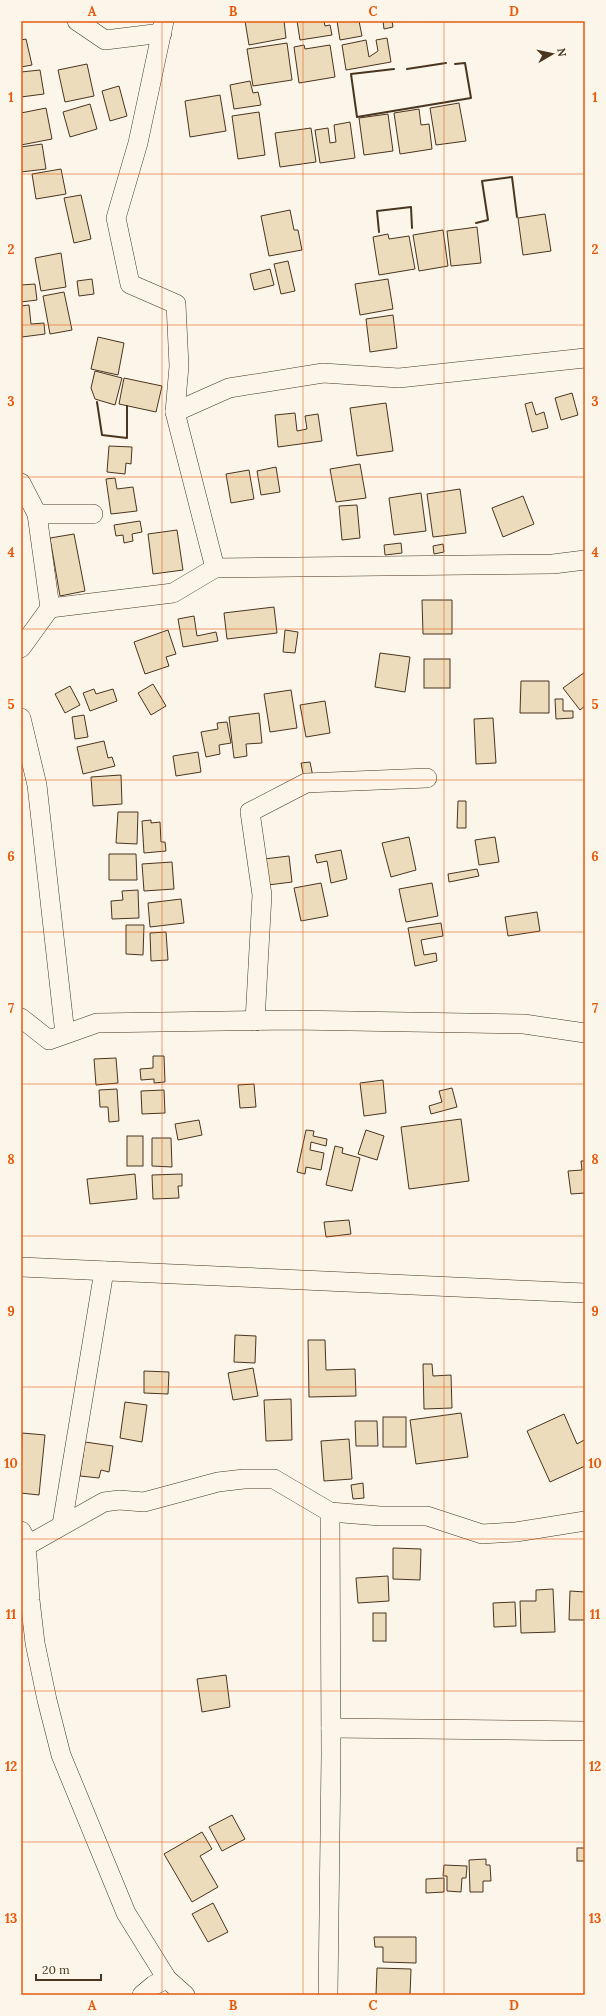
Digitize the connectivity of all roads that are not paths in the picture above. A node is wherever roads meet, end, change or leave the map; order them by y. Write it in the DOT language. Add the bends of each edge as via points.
graph roads {
  1 [pos="77,21"];
  2 [pos="163,27"];
  3 [pos="585,358"];
  4 [pos="175,412"];
  5 [pos="21,483"];
  6 [pos="37,514"];
  7 [pos="93,514"];
  8 [pos="585,560"];
  9 [pos="215,568"];
  10 [pos="50,608"];
  11 [pos="21,648"];
  12 [pos="21,718"];
  13 [pos="427,778"];
  14 [pos="21,1018"];
  15 [pos="255,1021"];
  16 [pos="585,1033"];
  17 [pos="65,1034"];
  18 [pos="21,1267"];
  19 [pos="104,1271"];
  20 [pos="585,1293"];
  21 [pos="330,1512"];
  22 [pos="585,1521"];
  23 [pos="62,1525"];
  24 [pos="23,1538"];
  25 [pos="331,1728"];
  26 [pos="585,1731"];
  27 [pos="167,1979"];
  28 [pos="142,1995"];
  29 [pos="185,1995"];
  30 [pos="328,1995"];
  1 -- 2 [label="street" via="105,40"];
  2 -- 4 [label="street" via="138,143 116,218 130,284 176,304 179,366"];
  3 -- 4 [label="street" via="399,378 324,373 229,388"];
  4 -- 9 [label="street"];
  5 -- 6 [label="street"];
  6 -- 7 [label="street"];
  6 -- 10 [label="street"];
  8 -- 9 [label="street" via="553,564"];
  9 -- 10 [label="street" via="173,593"];
  10 -- 11 [label="street"];
  12 -- 17 [label="street" via="37,785"];
  13 -- 15 [label="street" via="306,783 250,812 262,895"];
  14 -- 17 [label="street" via="49,1040"];
  15 -- 16 [label="street" via="524,1024"];
  15 -- 17 [label="street" via="97,1023"];
  18 -- 19 [label="street"];
  19 -- 20 [label="street"];
  19 -- 23 [label="street"];
  21 -- 22 [label="street" via="427,1516 482,1534 516,1532"];
  21 -- 23 [label="street" via="274,1479 244,1479 218,1482 144,1502 104,1502"];
  21 -- 25 [label="street"];
  23 -- 24 [label="street"];
  24 -- 27 [label="street" via="35,1643 61,1754 126,1913"];
  25 -- 26 [label="street"];
  25 -- 30 [label="street"];
  27 -- 28 [label="street"];
  27 -- 29 [label="street"];
}
